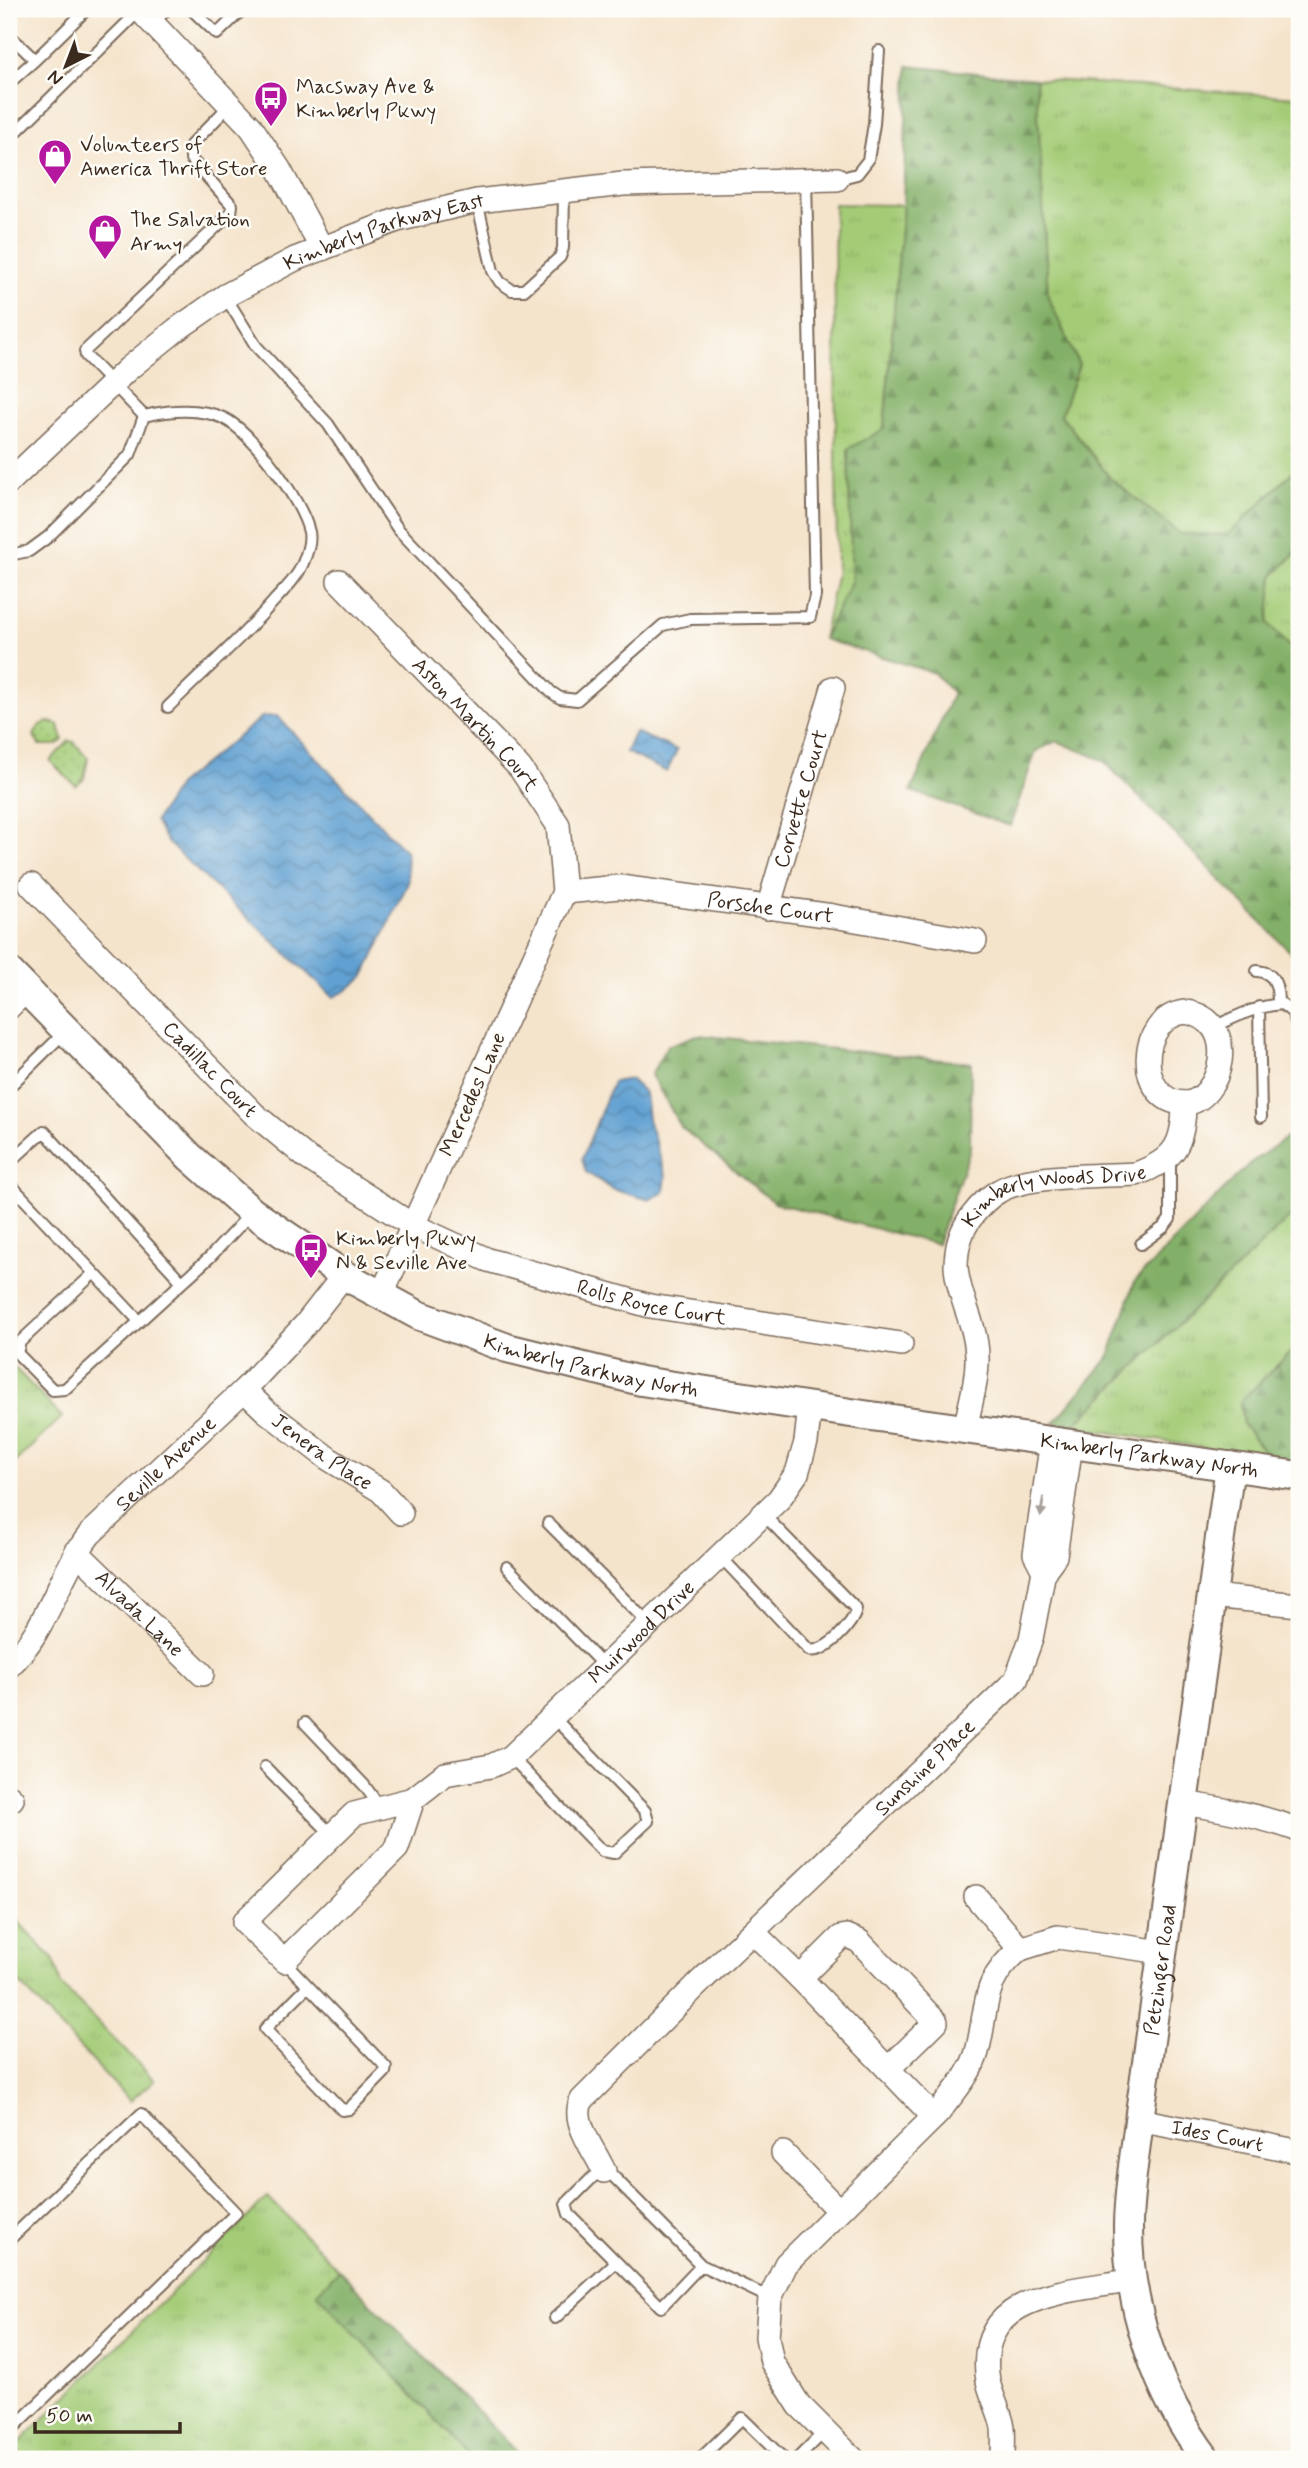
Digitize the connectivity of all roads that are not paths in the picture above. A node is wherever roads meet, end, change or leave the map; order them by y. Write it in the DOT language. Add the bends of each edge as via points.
graph roads {
  1 [pos="87,9"];
  2 [pos="191,9"];
  3 [pos="243,9"];
  4 [pos="150,13"];
  5 [pos="9,35"];
  6 [pos="879,51"];
  7 [pos="35,60"];
  8 [pos="9,83"];
  9 [pos="230,105"];
  10 [pos="9,139"];
  11 [pos="806,179"];
  12 [pos="837,179"];
  13 [pos="564,192"];
  14 [pos="477,201"];
  15 [pos="322,249"];
  16 [pos="225,296"];
  17 [pos="111,384"];
  18 [pos="144,416"];
  19 [pos="9,482"];
  20 [pos="9,555"];
  21 [pos="339,580"];
  22 [pos="833,688"];
  23 [pos="168,707"];
  24 [pos="31,885"];
  25 [pos="564,892"];
  26 [pos="768,908"];
  27 [pos="975,941"];
  28 [pos="1257,971"];
  29 [pos="14,990"];
  30 [pos="1278,1004"];
  31 [pos="1259,1007"];
  32 [pos="1214,1027"];
  33 [pos="1299,1030"];
  34 [pos="66,1031"];
  35 [pos="9,1087"];
  36 [pos="1184,1103"];
  37 [pos="1261,1116"];
  38 [pos="1170,1157"];
  39 [pos="9,1163"];
  40 [pos="9,1183"];
  41 [pos="252,1212"];
  42 [pos="412,1226"];
  43 [pos="1141,1244"];
  44 [pos="94,1273"];
  45 [pos="344,1275"];
  46 [pos="182,1282"];
  47 [pos="381,1296"];
  48 [pos="139,1321"];
  49 [pos="901,1344"];
  50 [pos="244,1390"];
  51 [pos="810,1406"];
  52 [pos="965,1429"];
  53 [pos="1061,1443"];
  54 [pos="1230,1466"];
  55 [pos="1299,1476"];
  56 [pos="401,1513"];
  57 [pos="763,1514"];
  58 [pos="548,1522"];
  59 [pos="76,1551"];
  60 [pos="719,1555"];
  61 [pos="508,1567"];
  62 [pos="1211,1596"];
  63 [pos="1299,1605"];
  64 [pos="648,1623"];
  65 [pos="9,1666"];
  66 [pos="604,1666"];
  67 [pos="202,1674"];
  68 [pos="552,1716"];
  69 [pos="304,1723"];
  70 [pos="511,1757"];
  71 [pos="265,1767"];
  72 [pos="413,1799"];
  73 [pos="1182,1803"];
  74 [pos="380,1807"];
  75 [pos="1299,1830"];
  76 [pos="332,1835"];
  77 [pos="976,1897"];
  78 [pos="752,1932"];
  79 [pos="1020,1949"];
  80 [pos="1162,1952"];
  81 [pos="284,1961"];
  82 [pos="800,1978"];
  83 [pos="308,1986"];
  84 [pos="888,2069"];
  85 [pos="934,2117"];
  86 [pos="1139,2120"];
  87 [pos="1296,2151"];
  88 [pos="783,2153"];
  89 [pos="604,2171"];
  90 [pos="839,2211"];
  91 [pos="9,2240"];
  92 [pos="615,2263"];
  93 [pos="701,2265"];
  94 [pos="1133,2280"];
  95 [pos="770,2298"];
  96 [pos="555,2318"];
  97 [pos="825,2431"];
  98 [pos="9,2432"];
  99 [pos="700,2459"];
  100 [pos="784,2459"];
  101 [pos="797,2459"];
  102 [pos="853,2459"];
  103 [pos="1003,2459"];
  104 [pos="1206,2459"];
  1 -- 7 [label="lane"];
  2 -- 3 [label="lane" via="217,34"];
  4 -- 9 [label="street"];
  4 -- 10 [label="lane"];
  5 -- 7 [label="lane"];
  6 -- 12 [label="lane" via="868,160 857,174"];
  7 -- 8 [label="lane"];
  9 -- 15 [label="street" via="267,150"];
  9 -- 17 [label="lane" via="191,145 191,159 232,205 231,213 85,351"];
  11 -- 12 [label="street, Kimberly Parkway East"];
  11 -- 13 [label="street, Kimberly Parkway East" via="623,184"];
  11 -- 16 [label="lane" via="815,596 810,617 690,619 663,625 577,700 551,692 398,528 328,424 256,346"];
  13 -- 14 [label="street, Kimberly Parkway East"];
  13 -- 14 [label="lane" via="560,257 524,290 512,290 494,271"];
  14 -- 15 [label="street, Kimberly Parkway East" via="397,220"];
  15 -- 16 [label="street, Kimberly Parkway East"];
  16 -- 17 [label="street, Kimberly Parkway East"];
  17 -- 18 [label="lane"];
  17 -- 19 [label="street, Kimberly Parkway East"];
  18 -- 20 [label="lane" via="130,455 48,537 29,551"];
  18 -- 23 [label="lane" via="204,412 239,427 269,462 310,534 295,577 259,619"];
  21 -- 25 [label="street, Aston Martin Court" via="520,768 558,825"];
  22 -- 26 [label="street, Corvette Court"];
  24 -- 42 [label="street, Cadillac Court" via="254,1114 306,1157"];
  25 -- 26 [label="street, Porsche Court" via="620,887"];
  25 -- 42 [label="street, Mercedes Lane"];
  26 -- 27 [label="street, Porsche Court"];
  28 -- 30 [label="lane" via="1273,978"];
  29 -- 34 [label="street, Kimberly Parkway North"];
  30 -- 31 [label="lane"];
  30 -- 33 [label="lane" via="1292,1012"];
  31 -- 32 [label="lane"];
  31 -- 37 [label="lane"];
  32 -- 36 [label="street" via="1221,1049 1217,1073 1201,1096"];
  32 -- 36 [label="street" via="1194,1013 1177,1013 1159,1025 1149,1045 1153,1084 1166,1098"];
  34 -- 35 [label="lane"];
  34 -- 41 [label="street, Kimberly Parkway North" via="190,1157"];
  36 -- 38 [label="street, Kimberly Woods Drive" via="1181,1140"];
  38 -- 43 [label="lane" via="1170,1219"];
  38 -- 52 [label="street, Kimberly Woods Drive" via="1136,1174 1022,1182 1000,1189 970,1219 957,1250 956,1266 977,1358"];
  39 -- 46 [label="lane" via="44,1131"];
  40 -- 44 [label="lane"];
  41 -- 45 [label="street, Kimberly Parkway North"];
  41 -- 46 [label="lane"];
  42 -- 47 [label="street, Mercedes Lane"];
  42 -- 49 [label="street, Rolls Royce Court" via="488,1260 650,1307"];
  44 -- 48 [label="lane"];
  44 -- 48 [label="lane" via="20,1342 17,1353 53,1390 65,1389"];
  45 -- 47 [label="street, Kimberly Parkway North"];
  45 -- 50 [label="street, Seville Avenue"];
  46 -- 48 [label="lane"];
  47 -- 51 [label="street, Kimberly Parkway North" via="507,1348 641,1381"];
  50 -- 56 [label="street, Jenera Place" via="329,1459 380,1491"];
  50 -- 59 [label="street, Seville Avenue" via="107,1516"];
  51 -- 52 [label="street, Kimberly Parkway North"];
  51 -- 57 [label="street, Muirwood Drive" via="797,1473"];
  52 -- 53 [label="street, Kimberly Parkway North"];
  53 -- 54 [label="street, Kimberly Parkway North"];
  53 -- 78 [label="street, Sunshine Place" via="1055,1556 1044,1571 1031,1639 1016,1680"];
  54 -- 55 [label="street, Kimberly Parkway North"];
  54 -- 62 [label="street, Petzinger Road"];
  57 -- 60 [label="street, Muirwood Drive"];
  57 -- 60 [label="lane" via="856,1609 849,1624 823,1650 809,1650"];
  58 -- 64 [label="lane"];
  59 -- 65 [label="street, Seville Avenue" via="33,1639"];
  59 -- 67 [label="street, Alvada Lane"];
  60 -- 64 [label="street, Muirwood Drive"];
  61 -- 66 [label="lane"];
  62 -- 63 [label="street"];
  62 -- 73 [label="street, Petzinger Road"];
  64 -- 66 [label="street, Muirwood Drive"];
  66 -- 68 [label="street, Muirwood Drive"];
  68 -- 70 [label="street, Muirwood Drive"];
  68 -- 70 [label="lane" via="645,1811 648,1821 614,1853 602,1851"];
  69 -- 74 [label="lane" via="364,1784"];
  70 -- 72 [label="street, Muirwood Drive" via="491,1766 445,1774"];
  71 -- 76 [label="lane"];
  72 -- 74 [label="street, Muirwood Drive"];
  72 -- 81 [label="street" via="397,1848"];
  73 -- 75 [label="street" via="1228,1809"];
  73 -- 80 [label="street, Petzinger Road"];
  74 -- 76 [label="street, Muirwood Drive" via="354,1814"];
  76 -- 81 [label="street, Muirwood Drive" via="244,1922"];
  77 -- 79 [label="street"];
  78 -- 82 [label="street"];
  78 -- 89 [label="street, Sunshine Place" via="582,2100 579,2124"];
  79 -- 80 [label="street" via="1058,1937"];
  79 -- 85 [label="street" via="1007,1960 988,1991 977,2054"];
  80 -- 86 [label="street, Petzinger Road"];
  81 -- 83 [label="lane"];
  82 -- 84 [label="street"];
  82 -- 84 [label="street" via="841,1937 859,1941 936,2022"];
  83 -- 83 [label="lane" via="386,2067 349,2109 342,2110 265,2029"];
  84 -- 85 [label="street"];
  85 -- 90 [label="street"];
  86 -- 87 [label="street, Ides Court"];
  86 -- 94 [label="street, Petzinger Road" via="1128,2229"];
  88 -- 90 [label="street"];
  89 -- 92 [label="lane" via="566,2204 569,2214"];
  89 -- 93 [label="lane, Sunshine Place"];
  90 -- 95 [label="street" via="786,2264"];
  91 -- 98 [label="lane" via="141,2114 236,2213"];
  92 -- 93 [label="lane" via="661,2307"];
  92 -- 96 [label="lane"];
  93 -- 95 [label="lane, Sunshine Place"];
  94 -- 103 [label="street" via="1039,2298 1016,2308 993,2329 986,2355 988,2382 1003,2427"];
  94 -- 104 [label="street, Petzinger Road" via="1159,2373"];
  95 -- 97 [label="street" via="767,2337 772,2362 799,2405"];
  97 -- 101 [label="lane"];
  97 -- 102 [label="street"];
  99 -- 100 [label="lane" via="742,2418"];
}
